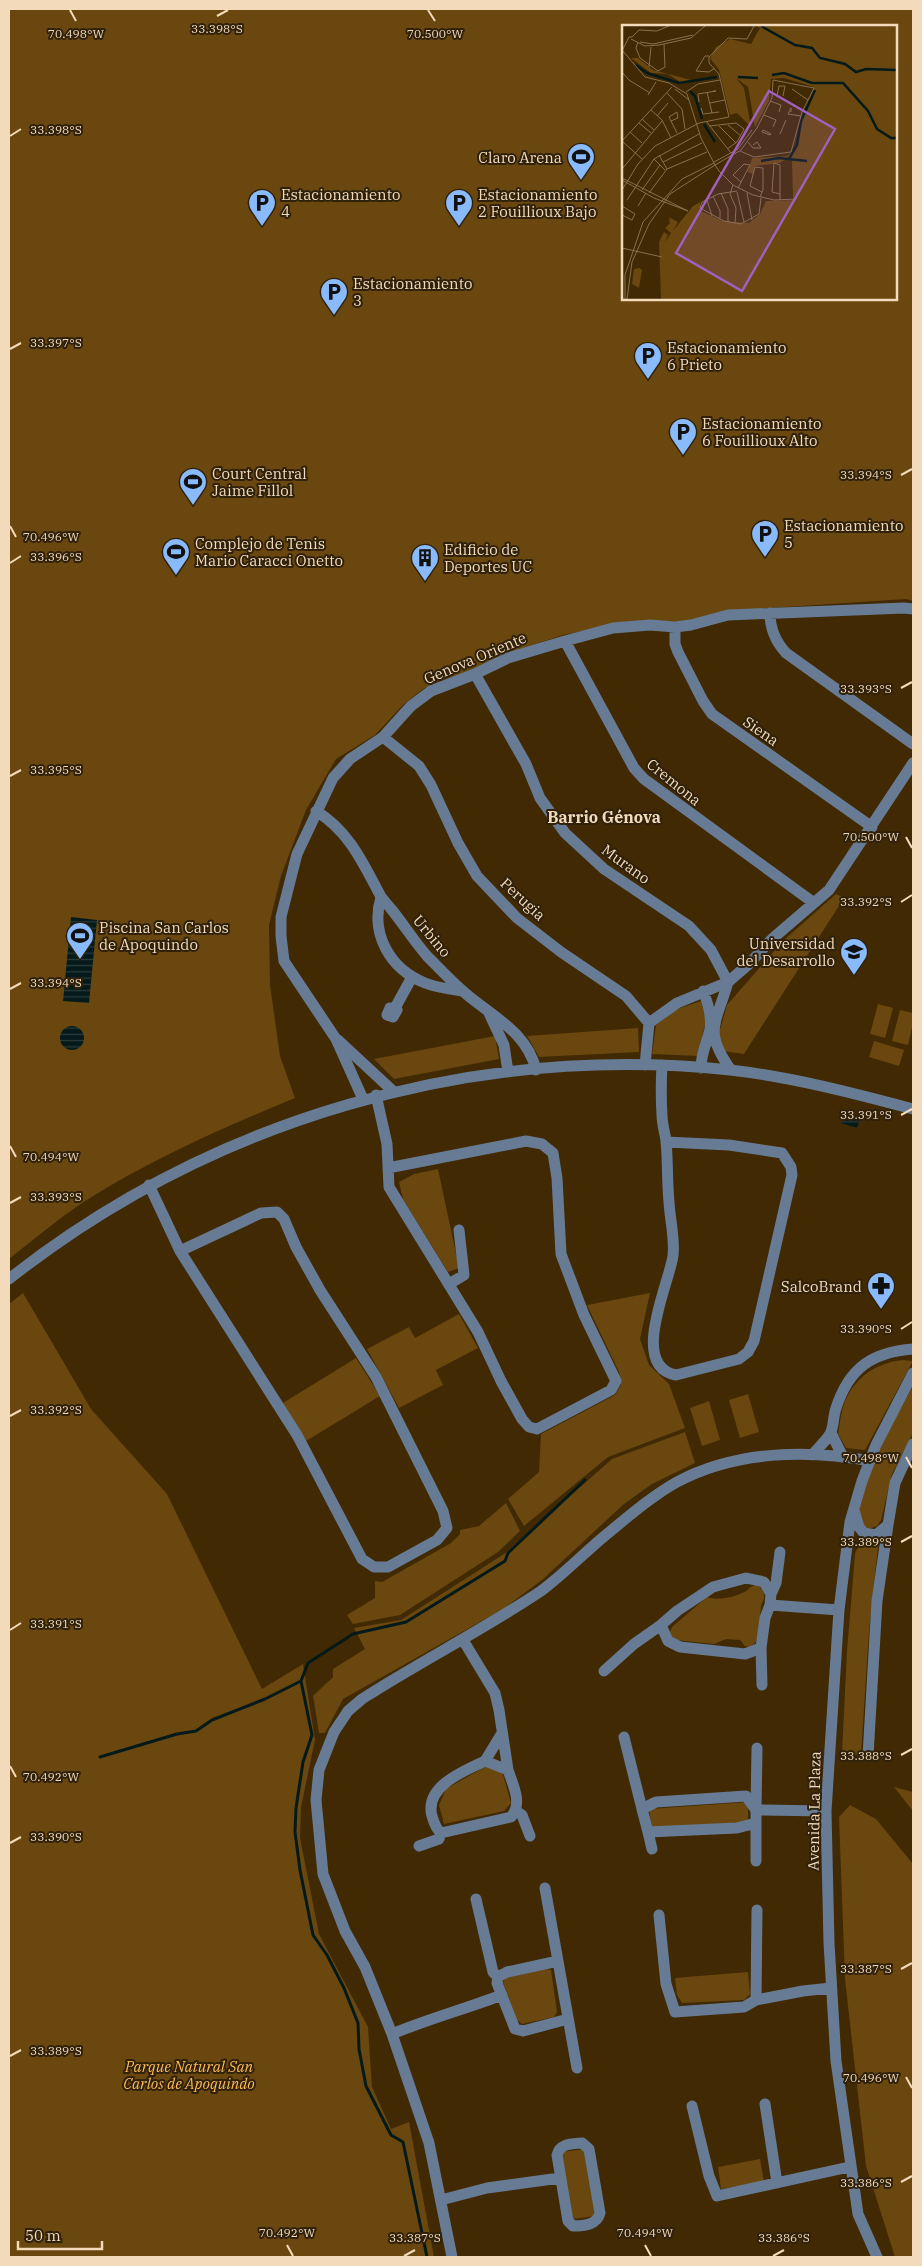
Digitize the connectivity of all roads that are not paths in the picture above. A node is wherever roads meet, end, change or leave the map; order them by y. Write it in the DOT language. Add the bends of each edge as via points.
graph roads {
  1 [pos="913,609"];
  2 [pos="770,613"];
  3 [pos="674,627"];
  4 [pos="565,641"];
  5 [pos="475,674"];
  6 [pos="383,736"];
  7 [pos="913,744"];
  8 [pos="913,763"];
  9 [pos="316,811"];
  10 [pos="872,827"];
  11 [pos="381,897"];
  12 [pos="814,903"];
  13 [pos="412,977"];
  14 [pos="728,982"];
  15 [pos="463,991"];
  16 [pos="703,991"];
  17 [pos="395,1008"];
  18 [pos="488,1012"];
  19 [pos="649,1022"];
  20 [pos="336,1039"];
  21 [pos="645,1065"];
  22 [pos="662,1065"];
  23 [pos="701,1068"];
  24 [pos="536,1070"];
  25 [pos="731,1070"];
  26 [pos="508,1072"];
  27 [pos="394,1092"];
  28 [pos="376,1095"];
  29 [pos="363,1099"];
  30 [pos="913,1109"];
  31 [pos="666,1142"];
  32 [pos="388,1168"];
  33 [pos="149,1185"];
  34 [pos="459,1230"];
  35 [pos="180,1251"];
  36 [pos="9,1279"];
  37 [pos="449,1284"];
  38 [pos="913,1349"];
  39 [pos="913,1373"];
  40 [pos="831,1433"];
  41 [pos="913,1444"];
  42 [pos="812,1455"];
  43 [pos="843,1457"];
  44 [pos="870,1461"];
  45 [pos="854,1508"];
  46 [pos="888,1525"];
  47 [pos="872,1535"];
  48 [pos="847,1551"];
  49 [pos="780,1552"];
  50 [pos="771,1600"];
  51 [pos="839,1610"];
  52 [pos="661,1625"];
  53 [pos="463,1640"];
  54 [pos="762,1648"];
  55 [pos="604,1671"];
  56 [pos="762,1685"];
  57 [pos="502,1733"];
  58 [pos="624,1737"];
  59 [pos="757,1748"];
  60 [pos="868,1756"];
  61 [pos="485,1761"];
  62 [pos="508,1770"];
  63 [pos="642,1809"];
  64 [pos="756,1810"];
  65 [pos="516,1811"];
  66 [pos="826,1811"];
  67 [pos="756,1823"];
  68 [pos="648,1832"];
  69 [pos="441,1833"];
  70 [pos="530,1836"];
  71 [pos="420,1846"];
  72 [pos="652,1849"];
  73 [pos="756,1861"];
  74 [pos="545,1888"];
  75 [pos="476,1899"];
  76 [pos="757,1910"];
  77 [pos="660,1915"];
  78 [pos="558,1961"];
  79 [pos="498,1977"];
  80 [pos="831,1988"];
  81 [pos="502,1995"];
  82 [pos="756,2000"];
  83 [pos="568,2019"];
  84 [pos="392,2034"];
  85 [pos="577,2068"];
  86 [pos="765,2104"];
  87 [pos="692,2106"];
  88 [pos="849,2167"];
  89 [pos="560,2178"];
  90 [pos="777,2183"];
  91 [pos="441,2200"];
  92 [pos="452,2257"];
  93 [pos="877,2257"];
  1 -- 2 [label="street, Genova Oriente"];
  2 -- 3 [label="street, Genova Oriente" via="728,614"];
  2 -- 7 [label="street" via="773,635 786,652"];
  3 -- 4 [label="street, Genova Oriente" via="613,628"];
  3 -- 10 [label="street, Siena" via="678,652 712,714"];
  4 -- 5 [label="street, Genova Oriente" via="508,658"];
  4 -- 12 [label="street, Cremona" via="634,768 644,780"];
  5 -- 6 [label="street, Genova Oriente" via="439,687 421,698"];
  5 -- 14 [label="street, Murano" via="526,764 540,798 561,828 604,869 689,926 711,950"];
  6 -- 9 [label="street, Genova Oriente" via="346,763 333,778"];
  6 -- 19 [label="street, Perugia" via="419,766 432,785 477,876 517,918 626,996"];
  8 -- 10 [label="street"];
  9 -- 11 [label="street, Urbino" via="345,835"];
  9 -- 20 [label="street, Genova Oriente" via="297,854 286,892 281,917 282,950 290,972"];
  10 -- 12 [label="street" via="838,879"];
  11 -- 13 [label="street, Urbino" via="378,908 381,938 392,960"];
  11 -- 15 [label="street, Urbino" via="421,949"];
  12 -- 14 [label="street"];
  13 -- 15 [label="street, Urbino" via="427,984"];
  13 -- 17 [label="street"];
  14 -- 16 [label="street"];
  14 -- 25 [label="street" via="717,1012 714,1036 718,1053"];
  15 -- 18 [label="street, Urbino"];
  16 -- 19 [label="street" via="677,1003"];
  16 -- 23 [label="street" via="710,1030 702,1052"];
  18 -- 24 [label="street, Urbino" via="518,1034 532,1054"];
  18 -- 26 [label="street, Urbino" via="504,1045"];
  19 -- 21 [label="street"];
  20 -- 27 [label="street, Genova Oriente"];
  20 -- 29 [label="street, Genova Oriente"];
  21 -- 22 [label="street"];
  21 -- 24 [label="street"];
  22 -- 23 [label="street"];
  22 -- 31 [label="street" via="662,1116"];
  23 -- 25 [label="street"];
  24 -- 26 [label="street"];
  25 -- 30 [label="street" via="793,1080"];
  26 -- 27 [label="street"];
  27 -- 28 [label="street"];
  28 -- 29 [label="street"];
  28 -- 32 [label="street" via="387,1144"];
  29 -- 33 [label="street" via="246,1139"];
  31 -- 31 [label="street" via="729,1145 782,1153 792,1175 754,1341 748,1352 740,1359 676,1375 659,1367 653,1345 656,1316 674,1245"];
  32 -- 37 [label="street" via="389,1187"];
  32 -- 37 [label="street" via="526,1141 542,1144 552,1153 557,1178 561,1254 584,1315 616,1381 611,1390 549,1424 537,1429 529,1427"];
  33 -- 35 [label="street"];
  33 -- 36 [label="street" via="74,1231"];
  34 -- 37 [label="street" via="464,1275"];
  35 -- 35 [label="street" via="297,1435 362,1559 374,1567 388,1567 437,1540 447,1528 444,1511 376,1377 320,1290 284,1219 277,1212 261,1213"];
  38 -- 40 [label="street" via="884,1354 853,1373 839,1397"];
  39 -- 44 [label="street, Avenida La Plaza"];
  40 -- 42 [label="street"];
  40 -- 43 [label="street"];
  41 -- 46 [label="street" via="896,1483"];
  42 -- 43 [label="street"];
  42 -- 53 [label="street" via="732,1461 676,1483 607,1534 544,1589"];
  43 -- 44 [label="street"];
  44 -- 45 [label="street, Avenida La Plaza"];
  45 -- 47 [label="street" via="861,1531"];
  45 -- 48 [label="street, Avenida La Plaza"];
  46 -- 47 [label="street"];
  46 -- 60 [label="street" via="877,1601"];
  47 -- 48 [label="street" via="856,1542"];
  48 -- 51 [label="street, Avenida La Plaza"];
  49 -- 50 [label="street"];
  50 -- 51 [label="street"];
  50 -- 52 [label="street" via="764,1582 746,1578 713,1587"];
  50 -- 54 [label="street" via="765,1618"];
  51 -- 66 [label="street, Avenida La Plaza"];
  52 -- 54 [label="street" via="668,1641 680,1647 745,1654"];
  52 -- 55 [label="street"];
  53 -- 57 [label="street" via="495,1693"];
  53 -- 84 [label="street" via="387,1683 348,1711 331,1738 319,1770 316,1800 323,1874"];
  54 -- 56 [label="street"];
  57 -- 61 [label="street"];
  57 -- 62 [label="street"];
  58 -- 63 [label="street"];
  59 -- 64 [label="street"];
  61 -- 62 [label="street"];
  61 -- 69 [label="street" via="448,1781 434,1795 431,1814"];
  62 -- 65 [label="street" via="517,1803"];
  63 -- 64 [label="street" via="656,1802 746,1796"];
  63 -- 68 [label="street"];
  64 -- 66 [label="street"];
  64 -- 67 [label="street"];
  65 -- 69 [label="street" via="511,1817"];
  65 -- 70 [label="street" via="522,1815"];
  66 -- 80 [label="street, Avenida La Plaza"];
  67 -- 68 [label="street" via="737,1828"];
  67 -- 73 [label="street"];
  68 -- 72 [label="street"];
  69 -- 71 [label="street" via="439,1838"];
  74 -- 78 [label="street"];
  75 -- 79 [label="street" via="493,1972"];
  76 -- 82 [label="street"];
  77 -- 82 [label="street" via="666,1984 675,2012 744,2006"];
  78 -- 79 [label="street" via="507,1972"];
  78 -- 83 [label="street"];
  79 -- 81 [label="street"];
  80 -- 82 [label="street"];
  80 -- 88 [label="street, Avenida La Plaza"];
  81 -- 83 [label="street" via="515,2029 523,2031"];
  81 -- 84 [label="street" via="452,2014 424,2020"];
  83 -- 85 [label="street"];
  84 -- 91 [label="street" via="429,2143"];
  86 -- 90 [label="street"];
  87 -- 90 [label="street" via="717,2196"];
  88 -- 90 [label="street"];
  88 -- 93 [label="street, Avenida La Plaza" via="858,2214"];
  89 -- 89 [label="street" via="569,2223 576,2226 596,2222 600,2213 587,2145 582,2143 559,2149 556,2155"];
  89 -- 91 [label="street" via="487,2188"];
  91 -- 92 [label="street"];
}
